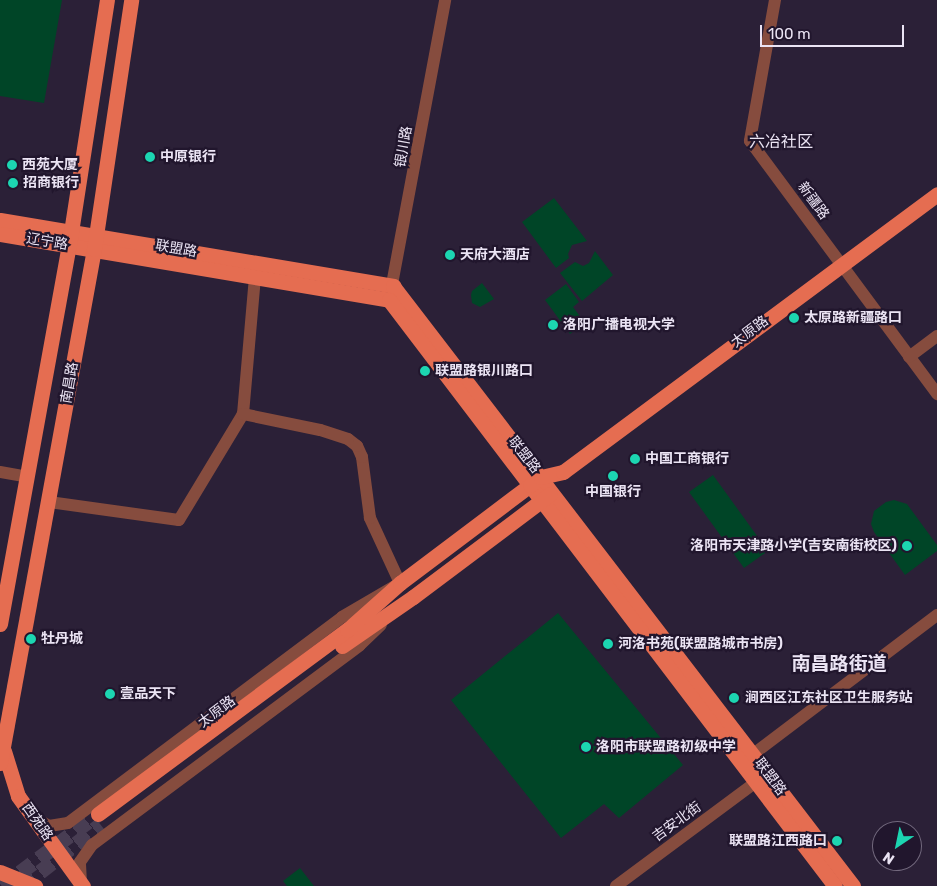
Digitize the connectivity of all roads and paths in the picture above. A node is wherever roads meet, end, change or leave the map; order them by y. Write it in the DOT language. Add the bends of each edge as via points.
graph roads {
  1 [pos="107,0"];
  2 [pos="131,0"];
  3 [pos="446,0"];
  4 [pos="775,0"];
  5 [pos="937,194"];
  6 [pos="0,220"];
  7 [pos="0,234"];
  8 [pos="70,238"];
  9 [pos="95,242"];
  10 [pos="840,264"];
  11 [pos="256,277"];
  12 [pos="391,293"];
  13 [pos="937,336"];
  14 [pos="910,357"];
  15 [pos="937,394"];
  16 [pos="243,414"];
  17 [pos="0,472"];
  18 [pos="563,472"];
  19 [pos="27,477"];
  20 [pos="536,481"];
  21 [pos="547,496"];
  22 [pos="49,502"];
  23 [pos="400,583"];
  24 [pos="413,596"];
  25 [pos="937,615"];
  26 [pos="0,624"];
  27 [pos="2,752"];
  28 [pos="752,754"];
  29 [pos="756,782"];
  30 [pos="32,817"];
  31 [pos="0,872"];
  32 [pos="82,884"];
  33 [pos="35,886"];
  34 [pos="616,886"];
  35 [pos="835,886"];
  36 [pos="853,886"];
  1 -- 8 [label="main road, 南昌路"];
  2 -- 9 [label="main road, 南昌路"];
  3 -- 12 [label="street, 银川路"];
  4 -- 10 [label="street, 新疆路" via="750,141"];
  5 -- 10 [label="main road, 太原路"];
  6 -- 8 [label="main road, 辽宁路"];
  7 -- 8 [label="main road, 辽宁路"];
  8 -- 9 [label="main road, 辽宁路"];
  8 -- 19 [label="main road, 南昌路"];
  9 -- 11 [label="main road, 联盟路"];
  9 -- 12 [label="main road, 联盟路"];
  9 -- 22 [label="main road, 南昌路"];
  10 -- 14 [label="street, 新疆路"];
  10 -- 18 [label="main road, 太原路"];
  11 -- 12 [label="main road, 联盟路"];
  11 -- 16 [label="street"];
  12 -- 20 [label="main road, 联盟路"];
  13 -- 14 [label="street"];
  14 -- 15 [label="street, 新疆路"];
  16 -- 22 [label="street" via="179,520"];
  16 -- 23 [label="street" via="320,430 348,439 357,446 362,457 370,518"];
  17 -- 19 [label="street"];
  18 -- 20 [label="main road, 太原路"];
  18 -- 21 [label="main road, 太原路"];
  19 -- 26 [label="main road, 南昌路"];
  20 -- 21 [label="main road, 联盟路"];
  20 -- 23 [label="main road, 太原路"];
  21 -- 24 [label="main road, 太原路"];
  21 -- 28 [label="main road, 联盟路"];
  21 -- 29 [label="main road, 联盟路"];
  22 -- 27 [label="main road, 南昌路"];
  23 -- 24 [label="main road, 太原路" via="347,630 101,818"];
  23 -- 30 [label="street, 太原路" via="342,617 68,823 49,826"];
  24 -- 32 [label="street, 太原路" via="360,645 92,845 80,862"];
  25 -- 28 [label="street"];
  27 -- 30 [label="main road, 西苑路" via="18,796"];
  28 -- 36 [label="main road, 联盟路"];
  29 -- 34 [label="street, 吉安北街"];
  29 -- 35 [label="main road, 联盟路"];
  30 -- 32 [label="main road, 西苑路"];
  31 -- 33 [label="main road"];
}
